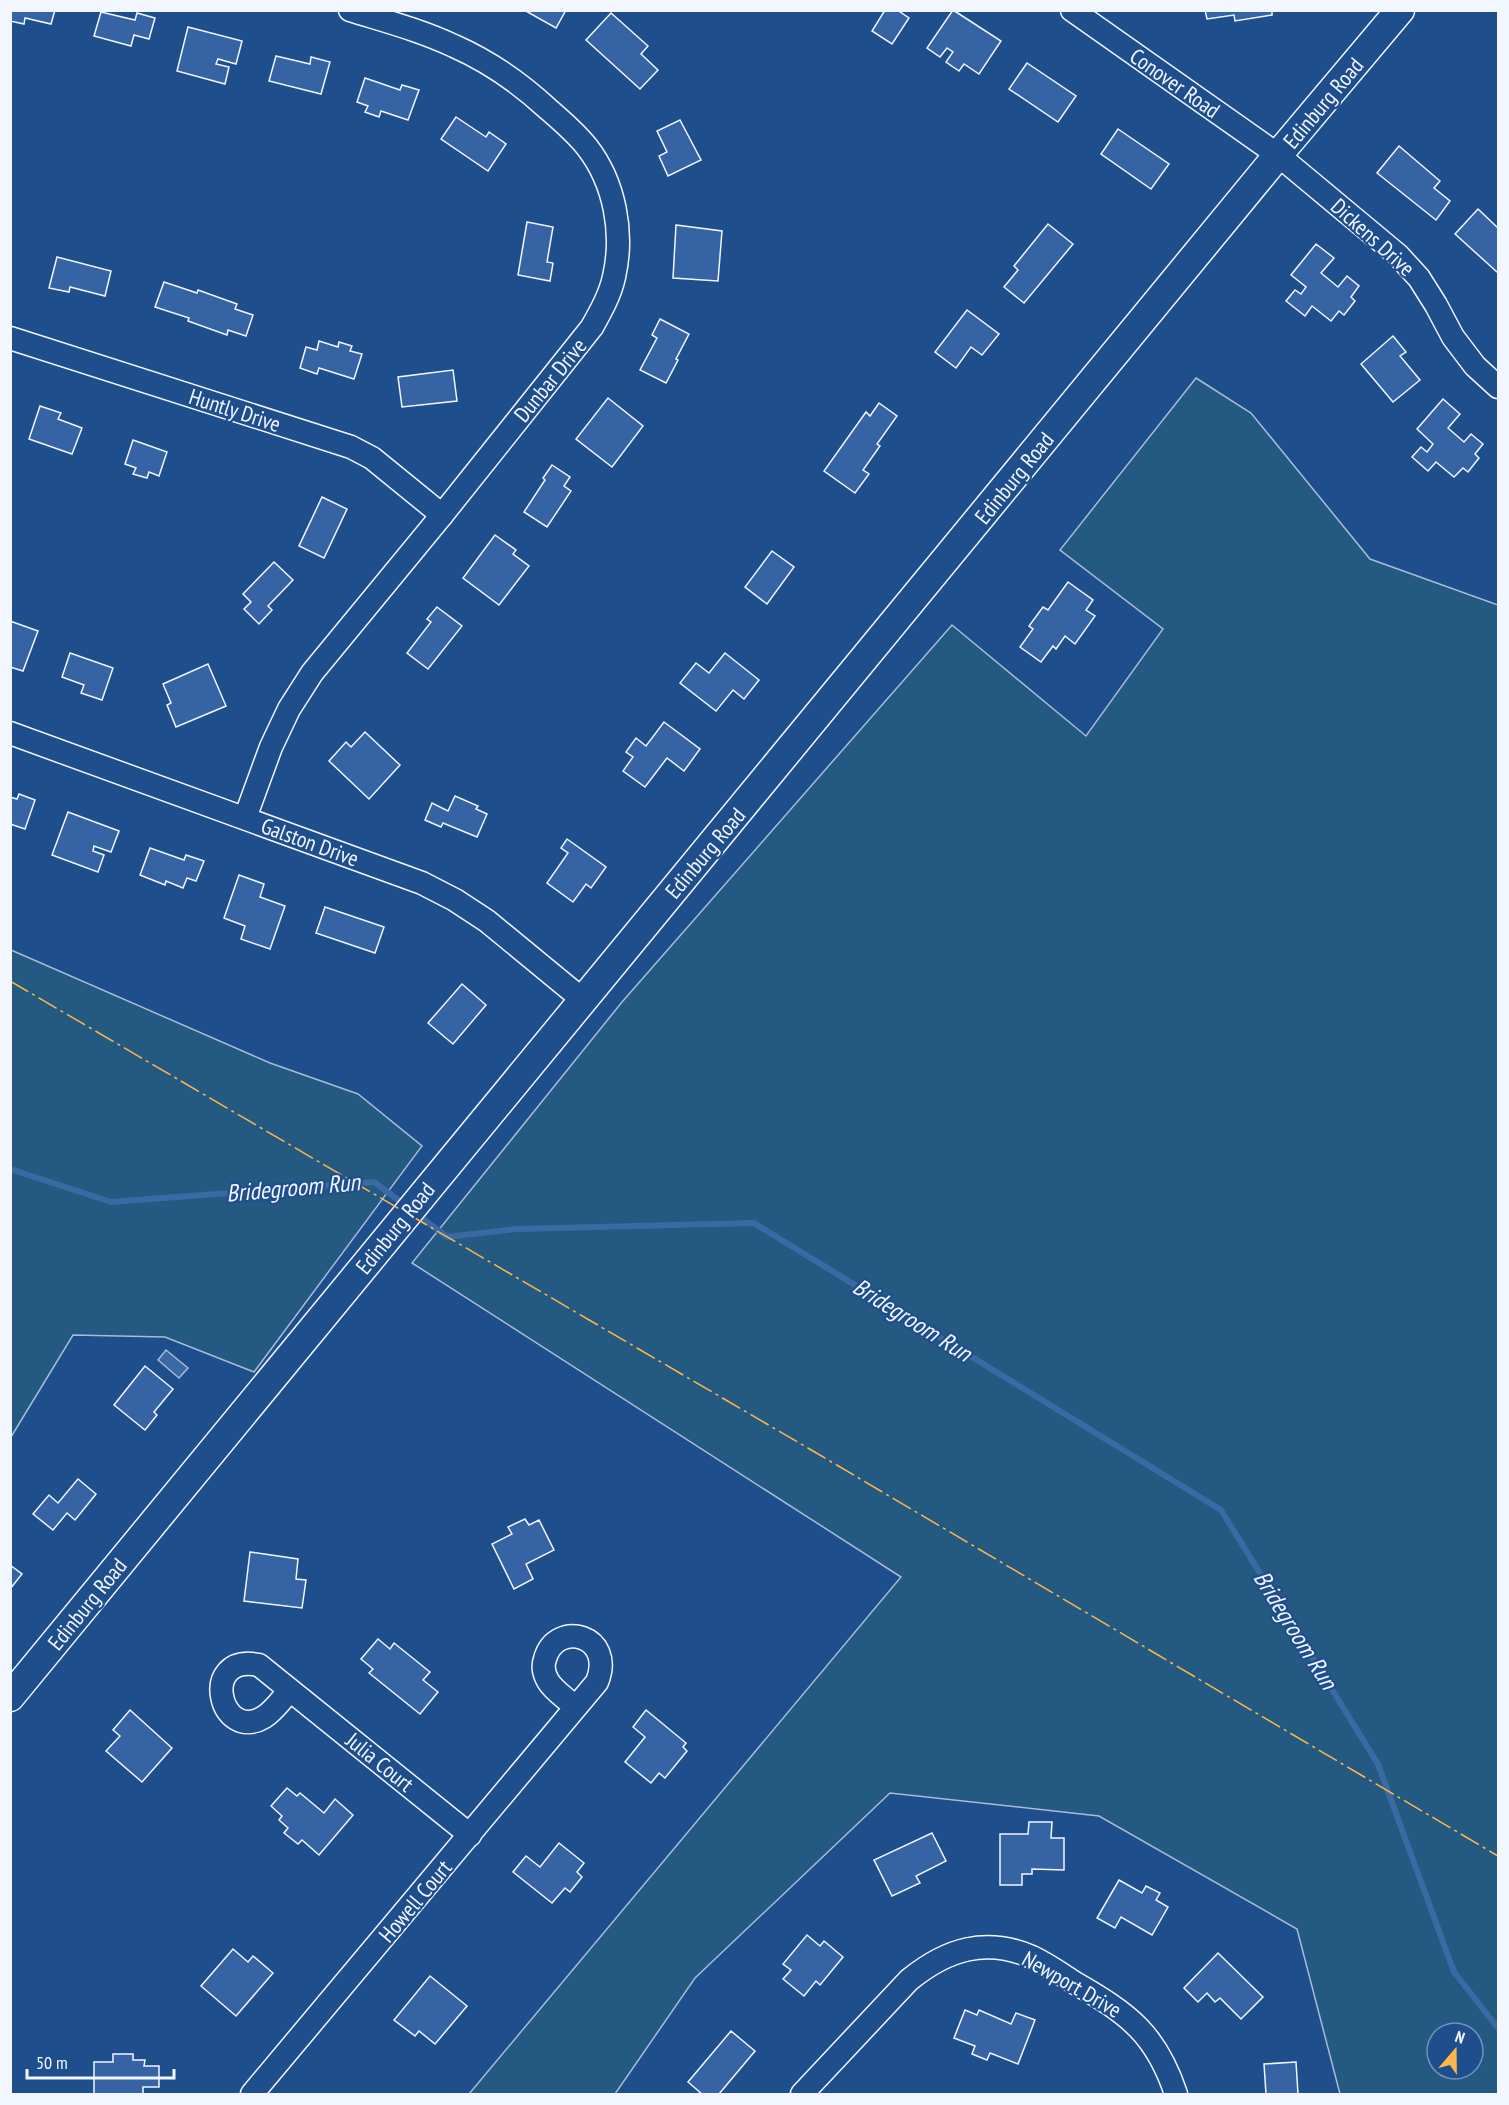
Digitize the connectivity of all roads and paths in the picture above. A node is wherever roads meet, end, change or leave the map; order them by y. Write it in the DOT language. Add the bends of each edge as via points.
graph roads {
  1 [pos="350,10"];
  2 [pos="1072,10"];
  3 [pos="1400,10"];
  4 [pos="1278,155"];
  5 [pos="10,338"];
  6 [pos="1498,387"];
  7 [pos="442,515"];
  8 [pos="10,733"];
  9 [pos="245,818"];
  10 [pos="583,1000"];
  11 [pos="290,1690"];
  12 [pos="10,1697"];
  13 [pos="575,1707"];
  14 [pos="470,1834"];
  15 [pos="252,2094"];
  16 [pos="802,2094"];
  17 [pos="1176,2094"];
  1 -- 7 [label="street, Dunbar Drive" via="456,46 536,98 588,148 613,198 618,225 614,278 592,327"];
  2 -- 4 [label="street, Conover Road"];
  3 -- 4 [label="main road, Edinburg Road"];
  4 -- 6 [label="street, Dickens Drive" via="1398,255 1419,278 1475,366"];
  4 -- 10 [label="main road, Edinburg Road"];
  5 -- 7 [label="street, Huntly Drive" via="351,447 372,458"];
  7 -- 9 [label="street, Dunbar Drive" via="312,673 271,747"];
  8 -- 9 [label="street, Galston Drive"];
  9 -- 10 [label="street, Galston Drive" via="422,883 455,900 487,921"];
  10 -- 12 [label="main road, Edinburg Road"];
  11 -- 14 [label="street, Julia Court"];
  13 -- 14 [label="street, Howell Court"];
  14 -- 15 [label="street, Howell Court"];
  16 -- 17 [label="street, Newport Drive" via="928,1964 950,1953 992,1947 1034,1958 1137,2024 1156,2048"];
}
